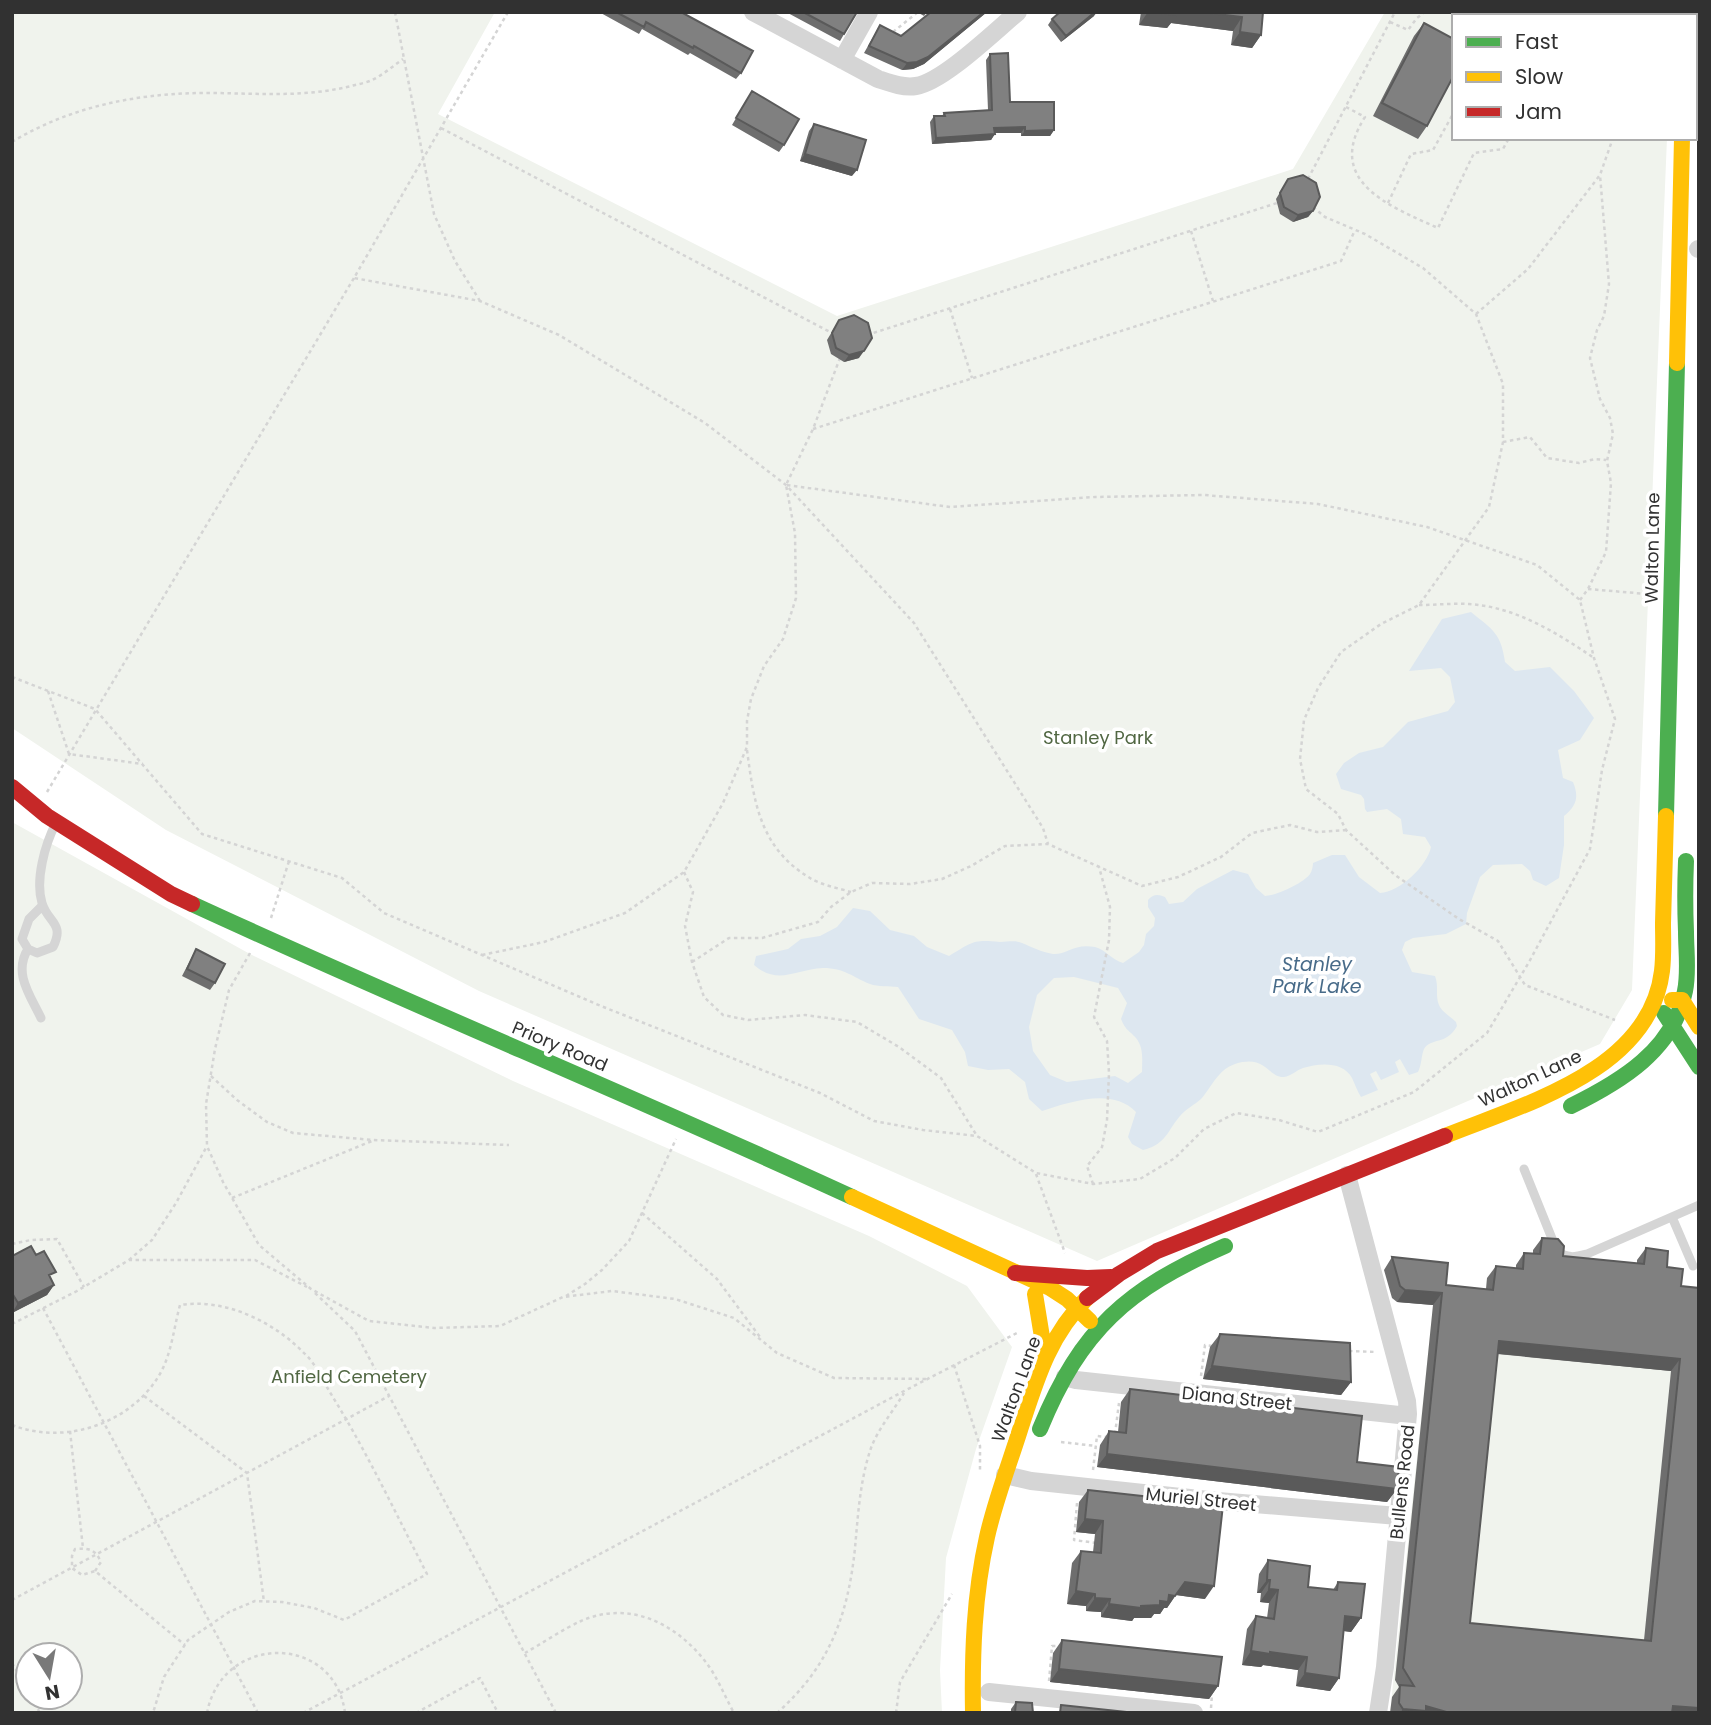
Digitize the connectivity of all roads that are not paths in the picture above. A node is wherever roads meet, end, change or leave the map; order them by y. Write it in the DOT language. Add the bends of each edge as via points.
graph roads {
  1 [pos="752,12"];
  2 [pos="869,12"];
  3 [pos="1018,12"];
  4 [pos="842,61"];
  5 [pos="1682,140"];
  6 [pos="1699,240"];
  7 [pos="1699,249"];
  8 [pos="1698,263"];
  9 [pos="12,787"];
  10 [pos="56,822"];
  11 [pos="1690,848"];
  12 [pos="42,906"];
  13 [pos="28,949"];
  14 [pos="1656,1000"];
  15 [pos="1691,1001"];
  16 [pos="41,1018"];
  17 [pos="1673,1025"];
  18 [pos="1699,1027"];
  19 [pos="1697,1066"];
  20 [pos="1635,1068"];
  21 [pos="1552,1114"];
  22 [pos="1524,1169"];
  23 [pos="1347,1175"];
  24 [pos="1699,1205"];
  25 [pos="1672,1217"];
  26 [pos="1244,1238"];
  27 [pos="1693,1266"];
  28 [pos="1018,1274"];
  29 [pos="1111,1277"];
  30 [pos="1035,1294"];
  31 [pos="1078,1308"];
  32 [pos="1065,1323"];
  33 [pos="1098,1329"];
  34 [pos="1084,1343"];
  35 [pos="1043,1363"];
  36 [pos="1065,1377"];
  37 [pos="1408,1414"];
  38 [pos="1037,1439"];
  39 [pos="1030,1459"];
  40 [pos="1014,1477"];
  41 [pos="1018,1499"];
  42 [pos="1398,1516"];
  43 [pos="989,1686"];
  44 [pos="972,1713"];
  45 [pos="989,1713"];
  46 [pos="1194,1713"];
  47 [pos="1378,1713"];
  1 -- 4 [label="street"];
  2 -- 4 [label="street"];
  3 -- 4 [label="street" via="940,76 916,86 895,85"];
  5 -- 14 [label="main road, Walton Lane" via="1663,940"];
  6 -- 7 [label="main road"];
  7 -- 8 [label="main road"];
  9 -- 10 [label="main road, Priory Road"];
  10 -- 12 [label="lane" via="39,883"];
  10 -- 28 [label="main road, Priory Road" via="172,894"];
  11 -- 15 [label="main road" via="1686,978"];
  12 -- 13 [label="lane" via="24,929 22,939"];
  12 -- 13 [label="lane" via="57,927 58,937 53,947 37,953"];
  13 -- 16 [label="lane" via="20,969"];
  14 -- 15 [label="main road"];
  14 -- 17 [label="main road"];
  14 -- 23 [label="main road, Walton Lane" via="1634,1037 1586,1074"];
  15 -- 17 [label="main road"];
  15 -- 18 [label="main road"];
  17 -- 19 [label="main road"];
  17 -- 20 [label="main road"];
  19 -- 20 [label="main road" via="1670,1057"];
  20 -- 21 [label="main road" via="1604,1090"];
  22 -- 25 [label="lane" via="1557,1251 1564,1256 1587,1254"];
  23 -- 29 [label="main road, Walton Lane" via="1157,1251"];
  23 -- 37 [label="street, Bullens Road"];
  24 -- 25 [label="lane"];
  25 -- 27 [label="lane"];
  26 -- 33 [label="main road, Walton Lane" via="1152,1281"];
  28 -- 29 [label="main road"];
  28 -- 30 [label="main road"];
  28 -- 31 [label="main road, Priory Road" via="1044,1283"];
  29 -- 31 [label="main road, Walton Lane"];
  30 -- 32 [label="main road"];
  30 -- 35 [label="main road"];
  31 -- 32 [label="main road, Walton Lane"];
  31 -- 33 [label="main road, Priory Road"];
  32 -- 34 [label="main road"];
  32 -- 35 [label="main road, Walton Lane"];
  33 -- 34 [label="main road, Walton Lane"];
  34 -- 36 [label="main road, Walton Lane"];
  35 -- 40 [label="main road, Walton Lane"];
  36 -- 37 [label="street, Diana Street"];
  36 -- 38 [label="main road, Walton Lane"];
  37 -- 42 [label="street, Bullens Road"];
  39 -- 40 [label="main road, Walton Lane"];
  40 -- 41 [label="main road, Walton Lane"];
  40 -- 42 [label="street, Muriel Street"];
  40 -- 44 [label="main road, Walton Lane" via="987,1537 971,1653"];
  42 -- 47 [label="street, Bullens Road"];
  43 -- 45 [label="main road"];
  43 -- 46 [label="street" via="1047,1698"];
}
